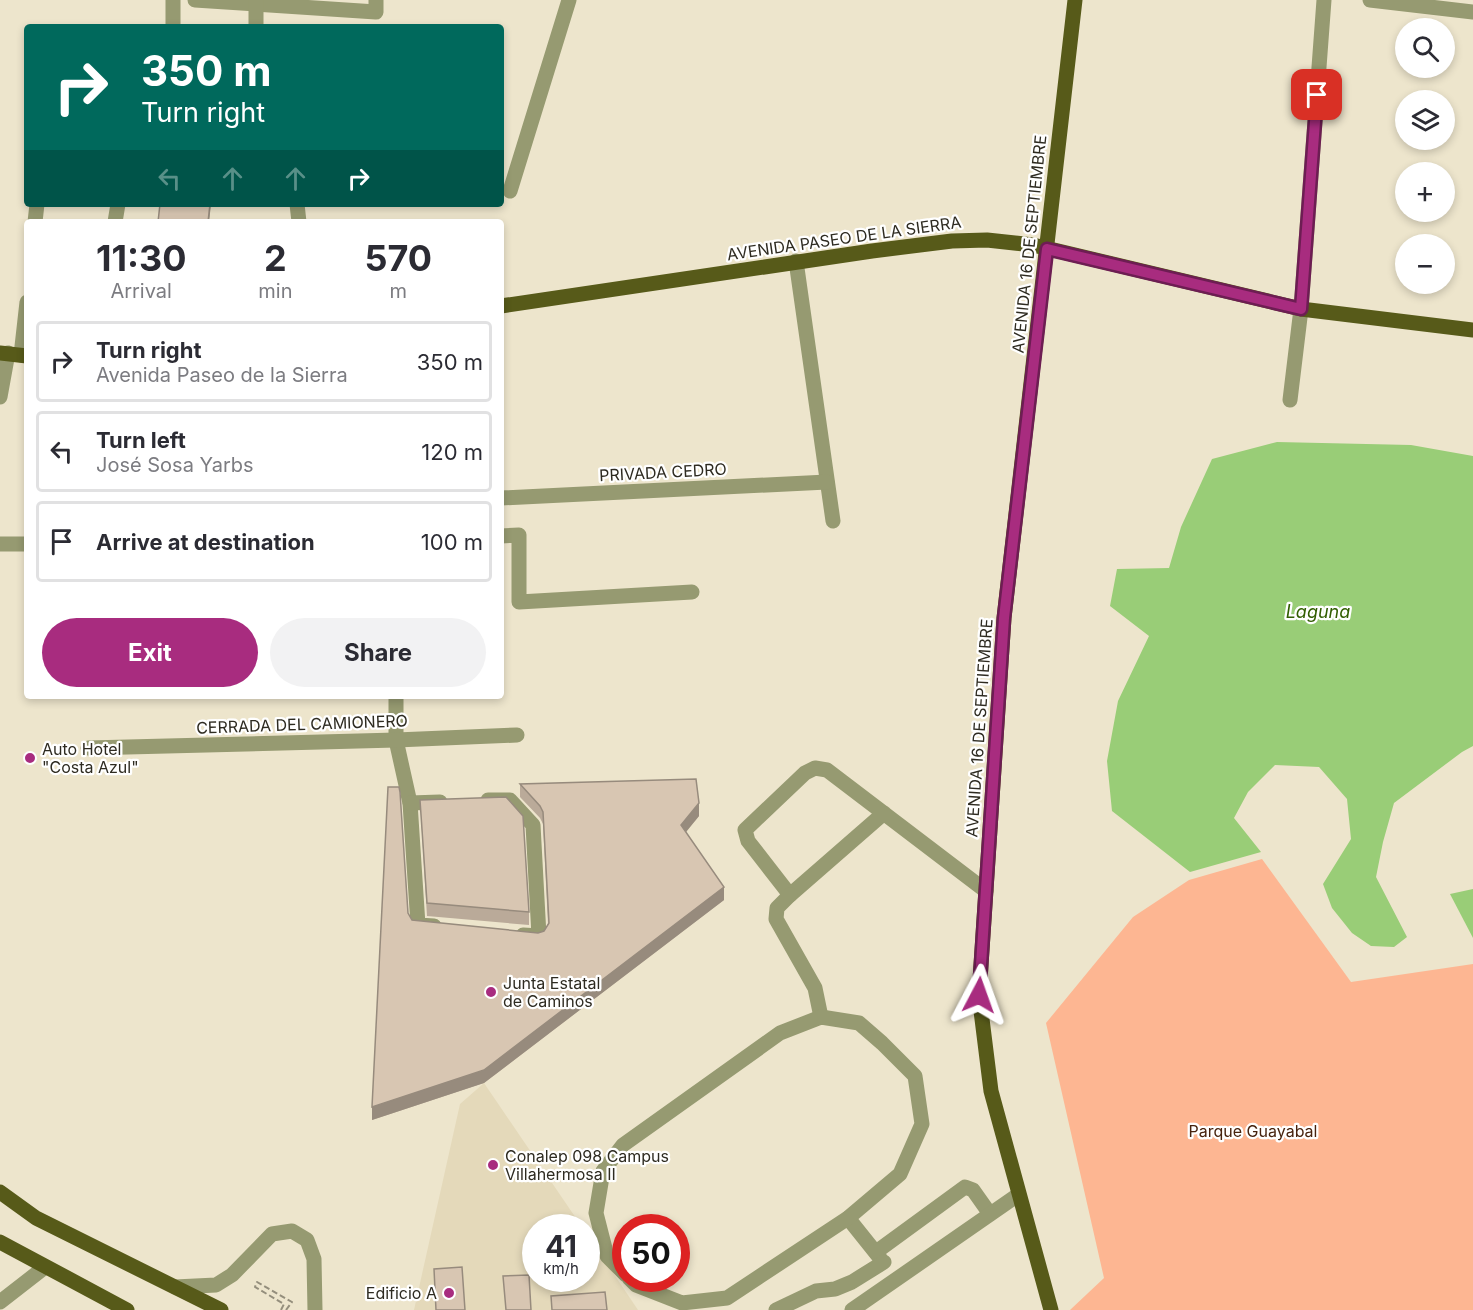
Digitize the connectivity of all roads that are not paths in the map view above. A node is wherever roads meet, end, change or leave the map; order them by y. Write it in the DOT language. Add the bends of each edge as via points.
graph roads {
  1 [pos="173,0"];
  2 [pos="195,0"];
  3 [pos="376,0"];
  4 [pos="569,0"];
  5 [pos="1075,0"];
  6 [pos="1324,0"];
  7 [pos="1380,0"];
  8 [pos="256,3"];
  9 [pos="1473,12"];
  10 [pos="173,24"];
  11 [pos="256,24"];
  12 [pos="510,191"];
  13 [pos="1047,249"];
  14 [pos="796,261"];
  15 [pos="504,306"];
  16 [pos="1301,309"];
  17 [pos="24,314"];
  18 [pos="1473,330"];
  19 [pos="14,354"];
  20 [pos="0,397"];
  21 [pos="1290,400"];
  22 [pos="827,482"];
  23 [pos="504,498"];
  24 [pos="833,521"];
  25 [pos="504,536"];
  26 [pos="0,544"];
  27 [pos="24,544"];
  28 [pos="692,592"];
  29 [pos="396,699"];
  30 [pos="517,735"];
  31 [pos="396,740"];
  32 [pos="88,748"];
  33 [pos="477,801"];
  34 [pos="455,802"];
  35 [pos="410,803"];
  36 [pos="884,813"];
  37 [pos="986,891"];
  38 [pos="790,895"];
  39 [pos="451,928"];
  40 [pos="506,933"];
  41 [pos="821,1017"];
  42 [pos="0,1192"];
  43 [pos="1018,1196"];
  44 [pos="990,1214"];
  45 [pos="848,1218"];
  46 [pos="0,1242"];
  47 [pos="880,1257"];
  48 [pos="612,1261"];
  49 [pos="45,1267"];
  50 [pos="897,1279"];
  51 [pos="175,1287"];
  52 [pos="654,1292"];
  53 [pos="0,1302"];
  54 [pos="118,1308"];
  55 [pos="221,1310"];
  56 [pos="315,1310"];
  57 [pos="776,1310"];
  58 [pos="852,1310"];
  59 [pos="1051,1310"];
  1 -- 10 [label="street"];
  2 -- 8 [label="street"];
  3 -- 8 [label="street" via="376,12"];
  4 -- 12 [label="street"];
  5 -- 13 [label="main road, AVENIDA 16 DE SEPTIEMBRE"];
  6 -- 16 [label="street"];
  7 -- 9 [label="street"];
  8 -- 11 [label="street"];
  13 -- 14 [label="main road, AVENIDA PASEO DE LA SIERRA" via="970,240"];
  13 -- 16 [label="main road, AVENIDA PASEO DE LA SIERRA"];
  13 -- 37 [label="main road, AVENIDA 16 DE SEPTIEMBRE" via="1004,618"];
  14 -- 15 [label="main road, AVENIDA PASEO DE LA SIERRA"];
  14 -- 22 [label="street"];
  16 -- 18 [label="main road, AVENIDA PASEO DE LA SIERRA"];
  16 -- 21 [label="street"];
  17 -- 19 [label="street"];
  19 -- 20 [label="street"];
  22 -- 23 [label="street, PRIVADA CEDRO"];
  22 -- 24 [label="street"];
  25 -- 28 [label="street" via="519,535 519,602"];
  26 -- 27 [label="street"];
  29 -- 31 [label="street"];
  30 -- 31 [label="street, CERRADA DEL CAMIONERO"];
  31 -- 32 [label="street, CERRADA DEL CAMIONERO"];
  31 -- 35 [label="street"];
  33 -- 40 [label="street" via="510,800 533,825 539,936"];
  34 -- 35 [label="street"];
  35 -- 39 [label="street" via="418,925"];
  36 -- 37 [label="street"];
  36 -- 38 [label="street"];
  36 -- 38 [label="street" via="827,770 815,768 805,773 745,830 748,841"];
  37 -- 43 [label="main road, AVENIDA 16 DE SEPTIEMBRE" via="979,995 991,1091"];
  38 -- 41 [label="street" via="777,908 776,919 815,988"];
  41 -- 45 [label="street" via="859,1023 915,1076 922,1124 900,1174"];
  41 -- 48 [label="street" via="780,1034 623,1145 603,1171 596,1214 607,1256"];
  42 -- 51 [label="main road" via="36,1218"];
  43 -- 44 [label="street"];
  43 -- 59 [label="main road, AVENIDA 16 DE SEPTIEMBRE"];
  44 -- 47 [label="street" via="973,1190 964,1186"];
  44 -- 50 [label="street"];
  45 -- 47 [label="street"];
  45 -- 52 [label="street" via="727,1298 682,1303"];
  46 -- 49 [label="main road"];
  47 -- 50 [label="street"];
  47 -- 57 [label="street" via="852,1282 816,1291"];
  49 -- 53 [label="street"];
  49 -- 54 [label="main road"];
  50 -- 58 [label="street"];
  51 -- 55 [label="main road"];
  51 -- 56 [label="street" via="216,1285 232,1275 272,1234 292,1231 307,1240 314,1259"];
}
